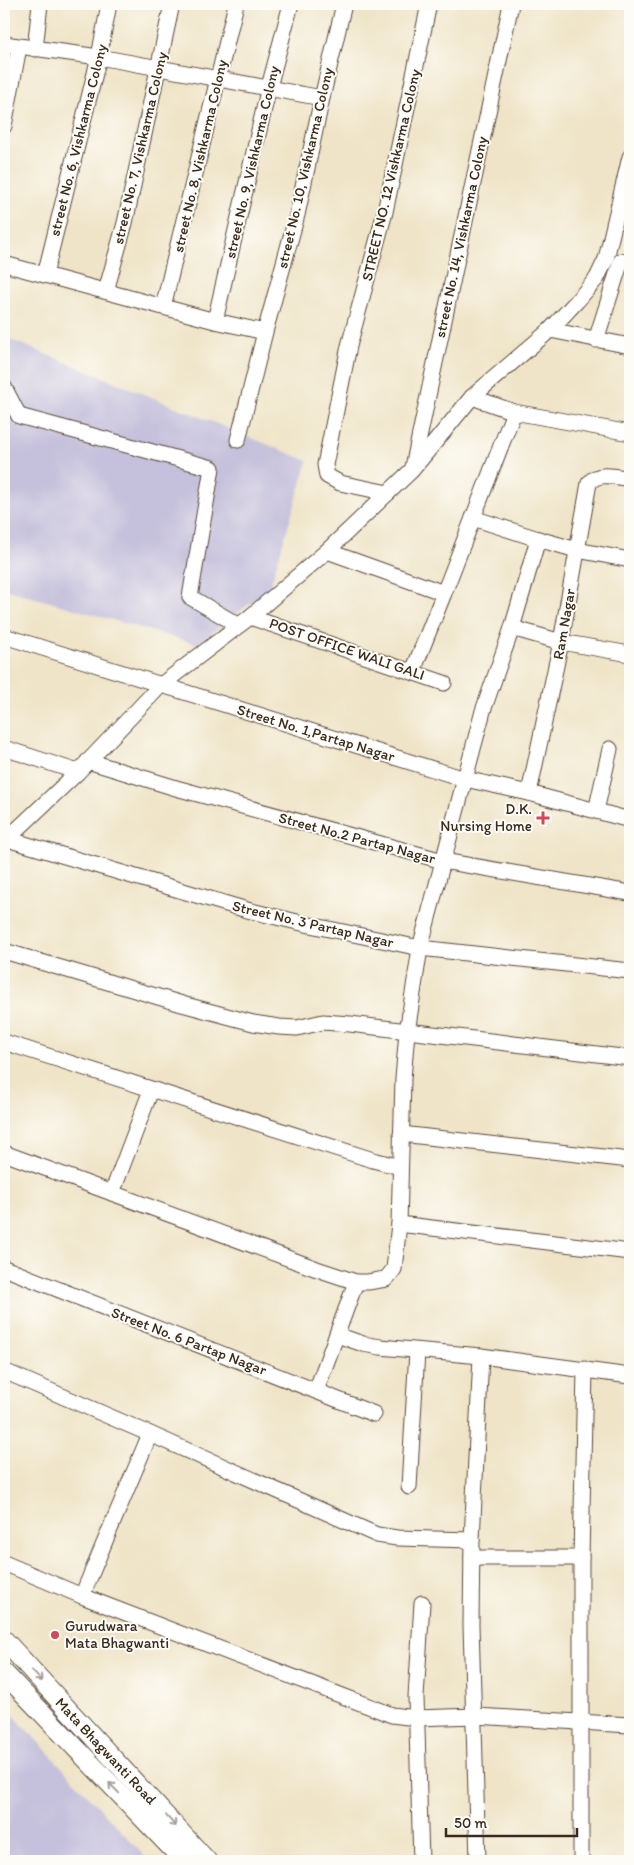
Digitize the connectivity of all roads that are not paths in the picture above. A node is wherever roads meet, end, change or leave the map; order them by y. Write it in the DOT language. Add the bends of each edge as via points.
graph roads {
  1 [pos="40,4"];
  2 [pos="109,4"];
  3 [pos="172,4"];
  4 [pos="236,4"];
  5 [pos="291,4"];
  6 [pos="344,4"];
  7 [pos="429,4"];
  8 [pos="511,4"];
  9 [pos="11,46"];
  10 [pos="35,49"];
  11 [pos="99,57"];
  12 [pos="159,68"];
  13 [pos="218,78"];
  14 [pos="269,88"];
  15 [pos="322,98"];
  16 [pos="4,126"];
  17 [pos="629,165"];
  18 [pos="619,261"];
  19 [pos="4,264"];
  20 [pos="45,276"];
  21 [pos="106,291"];
  22 [pos="164,307"];
  23 [pos="215,321"];
  24 [pos="550,330"];
  25 [pos="265,332"];
  26 [pos="596,340"];
  27 [pos="630,346"];
  28 [pos="4,388"];
  29 [pos="472,397"];
  30 [pos="514,412"];
  31 [pos="630,433"];
  32 [pos="238,440"];
  33 [pos="412,470"];
  34 [pos="623,478"];
  35 [pos="388,493"];
  36 [pos="473,518"];
  37 [pos="538,539"];
  38 [pos="577,550"];
  39 [pos="327,551"];
  40 [pos="630,560"];
  41 [pos="444,593"];
  42 [pos="244,621"];
  43 [pos="512,628"];
  44 [pos="4,636"];
  45 [pos="561,642"];
  46 [pos="630,654"];
  47 [pos="413,671"];
  48 [pos="444,683"];
  49 [pos="162,685"];
  50 [pos="4,748"];
  51 [pos="610,749"];
  52 [pos="83,767"];
  53 [pos="465,779"];
  54 [pos="529,793"];
  55 [pos="596,810"];
  56 [pos="630,820"];
  57 [pos="5,840"];
  58 [pos="443,861"];
  59 [pos="630,893"];
  60 [pos="420,948"];
  61 [pos="4,951"];
  62 [pos="630,971"];
  63 [pos="407,1032"];
  64 [pos="4,1042"];
  65 [pos="630,1058"];
  66 [pos="151,1090"];
  67 [pos="401,1134"];
  68 [pos="4,1153"];
  69 [pos="630,1160"];
  70 [pos="400,1167"];
  71 [pos="112,1194"];
  72 [pos="399,1224"];
  73 [pos="630,1252"];
  74 [pos="4,1268"];
  75 [pos="356,1282"];
  76 [pos="337,1335"];
  77 [pos="418,1351"];
  78 [pos="480,1356"];
  79 [pos="585,1369"];
  80 [pos="4,1371"];
  81 [pos="630,1376"];
  82 [pos="316,1391"];
  83 [pos="374,1414"];
  84 [pos="150,1434"];
  85 [pos="410,1487"];
  86 [pos="472,1540"];
  87 [pos="472,1558"];
  88 [pos="581,1558"];
  89 [pos="4,1563"];
  90 [pos="82,1596"];
  91 [pos="422,1603"];
  92 [pos="4,1640"];
  93 [pos="4,1673"];
  94 [pos="475,1716"];
  95 [pos="416,1718"];
  96 [pos="581,1722"];
  97 [pos="630,1725"];
  98 [pos="184,1861"];
  99 [pos="207,1861"];
  100 [pos="420,1861"];
  101 [pos="478,1861"];
  102 [pos="581,1861"];
  1 -- 10 [label="street"];
  2 -- 11 [label="street, street No. 6, Vishkarma Colony"];
  3 -- 12 [label="street, street No. 7, Vishkarma Colony"];
  4 -- 13 [label="street, street No. 8, Vishkarma Colony"];
  5 -- 14 [label="street, street No. 9, Vishkarma Colony"];
  6 -- 15 [label="street, street No. 10, Vishkarma Colony"];
  7 -- 35 [label="street, STREET NO. 12 Vishkarma Colony" via="385,212 349,346 325,465 327,476 340,483"];
  8 -- 33 [label="street, street No. 14, Vishkarma Colony"];
  9 -- 10 [label="street"];
  9 -- 16 [label="street"];
  10 -- 11 [label="street"];
  11 -- 12 [label="street"];
  11 -- 20 [label="street, street No. 6, Vishkarma Colony"];
  12 -- 13 [label="street"];
  12 -- 21 [label="street, street No. 7, Vishkarma Colony" via="125,223"];
  13 -- 14 [label="street"];
  13 -- 22 [label="street, street No. 8, Vishkarma Colony"];
  14 -- 15 [label="street"];
  14 -- 23 [label="street, street No. 9, Vishkarma Colony"];
  15 -- 25 [label="street, street No. 10, Vishkarma Colony" via="297,215"];
  17 -- 18 [label="street"];
  18 -- 24 [label="street" via="597,278"];
  18 -- 26 [label="street"];
  19 -- 20 [label="street"];
  20 -- 21 [label="street"];
  21 -- 22 [label="street"];
  22 -- 23 [label="street"];
  23 -- 25 [label="street"];
  24 -- 26 [label="street"];
  24 -- 29 [label="street"];
  25 -- 32 [label="street, street No. 10, Vishkarma Colony"];
  26 -- 27 [label="street"];
  28 -- 42 [label="street, POST OFFICE WALI GALI" via="19,416 212,468 190,597"];
  29 -- 30 [label="street"];
  29 -- 33 [label="street"];
  30 -- 31 [label="street"];
  30 -- 36 [label="street"];
  33 -- 35 [label="street"];
  34 -- 38 [label="street, Ram Nagar" via="597,476 589,483"];
  35 -- 39 [label="street"];
  36 -- 37 [label="street"];
  36 -- 41 [label="street"];
  37 -- 38 [label="street"];
  37 -- 43 [label="street"];
  38 -- 40 [label="street"];
  38 -- 45 [label="street, Ram Nagar"];
  39 -- 41 [label="street"];
  39 -- 42 [label="street"];
  41 -- 47 [label="street"];
  42 -- 47 [label="street, POST OFFICE WALI GALI"];
  42 -- 49 [label="street"];
  43 -- 45 [label="street"];
  43 -- 53 [label="street" via="483,711"];
  44 -- 49 [label="street, Street No. 1,Partap Nagar"];
  45 -- 46 [label="street"];
  45 -- 54 [label="street, Ram Nagar"];
  47 -- 48 [label="street, POST OFFICE WALI GALI"];
  49 -- 52 [label="street"];
  49 -- 53 [label="street, Street No. 1,Partap Nagar"];
  50 -- 52 [label="street, Street No.2 Partap Nagar"];
  51 -- 55 [label="street"];
  52 -- 57 [label="street"];
  52 -- 58 [label="street, Street No.2 Partap Nagar" via="176,788"];
  53 -- 54 [label="street, Street No. 1,Partap Nagar"];
  53 -- 58 [label="street"];
  54 -- 55 [label="street, Street No. 1,Partap Nagar"];
  55 -- 56 [label="street, Street No. 1,Partap Nagar"];
  57 -- 60 [label="street, Street No. 3 Partap Nagar" via="247,910"];
  58 -- 59 [label="street, Street No.2 Partap Nagar"];
  58 -- 60 [label="street"];
  60 -- 62 [label="street, Street No. 3 Partap Nagar"];
  60 -- 63 [label="street"];
  61 -- 63 [label="street" via="253,1023 297,1028 323,1022"];
  63 -- 65 [label="street"];
  63 -- 67 [label="street"];
  64 -- 66 [label="street"];
  66 -- 70 [label="street"];
  66 -- 71 [label="street"];
  67 -- 69 [label="street"];
  67 -- 70 [label="street"];
  68 -- 71 [label="street"];
  70 -- 72 [label="street"];
  71 -- 75 [label="street"];
  72 -- 73 [label="street"];
  72 -- 75 [label="street" via="394,1269 386,1278"];
  74 -- 82 [label="street, Street No. 6 Partap Nagar"];
  75 -- 76 [label="street"];
  76 -- 77 [label="street" via="363,1344"];
  76 -- 82 [label="street"];
  77 -- 78 [label="street"];
  77 -- 85 [label="street"];
  78 -- 79 [label="street"];
  78 -- 86 [label="street"];
  79 -- 81 [label="street"];
  79 -- 88 [label="street"];
  80 -- 84 [label="street"];
  82 -- 83 [label="street, Street No. 6 Partap Nagar"];
  84 -- 86 [label="street" via="377,1535"];
  84 -- 90 [label="street"];
  86 -- 87 [label="street"];
  87 -- 88 [label="street"];
  87 -- 94 [label="street"];
  88 -- 96 [label="street"];
  89 -- 90 [label="street"];
  90 -- 95 [label="street" via="392,1716"];
  91 -- 95 [label="street"];
  92 -- 99 [label="street, Mata Bhagwanti Road, one-way"];
  98 -- 93 [label="street, one-way"];
  94 -- 95 [label="street"];
  94 -- 96 [label="street"];
  94 -- 101 [label="street"];
  95 -- 100 [label="street"];
  96 -- 97 [label="street"];
  96 -- 102 [label="street"];
}
